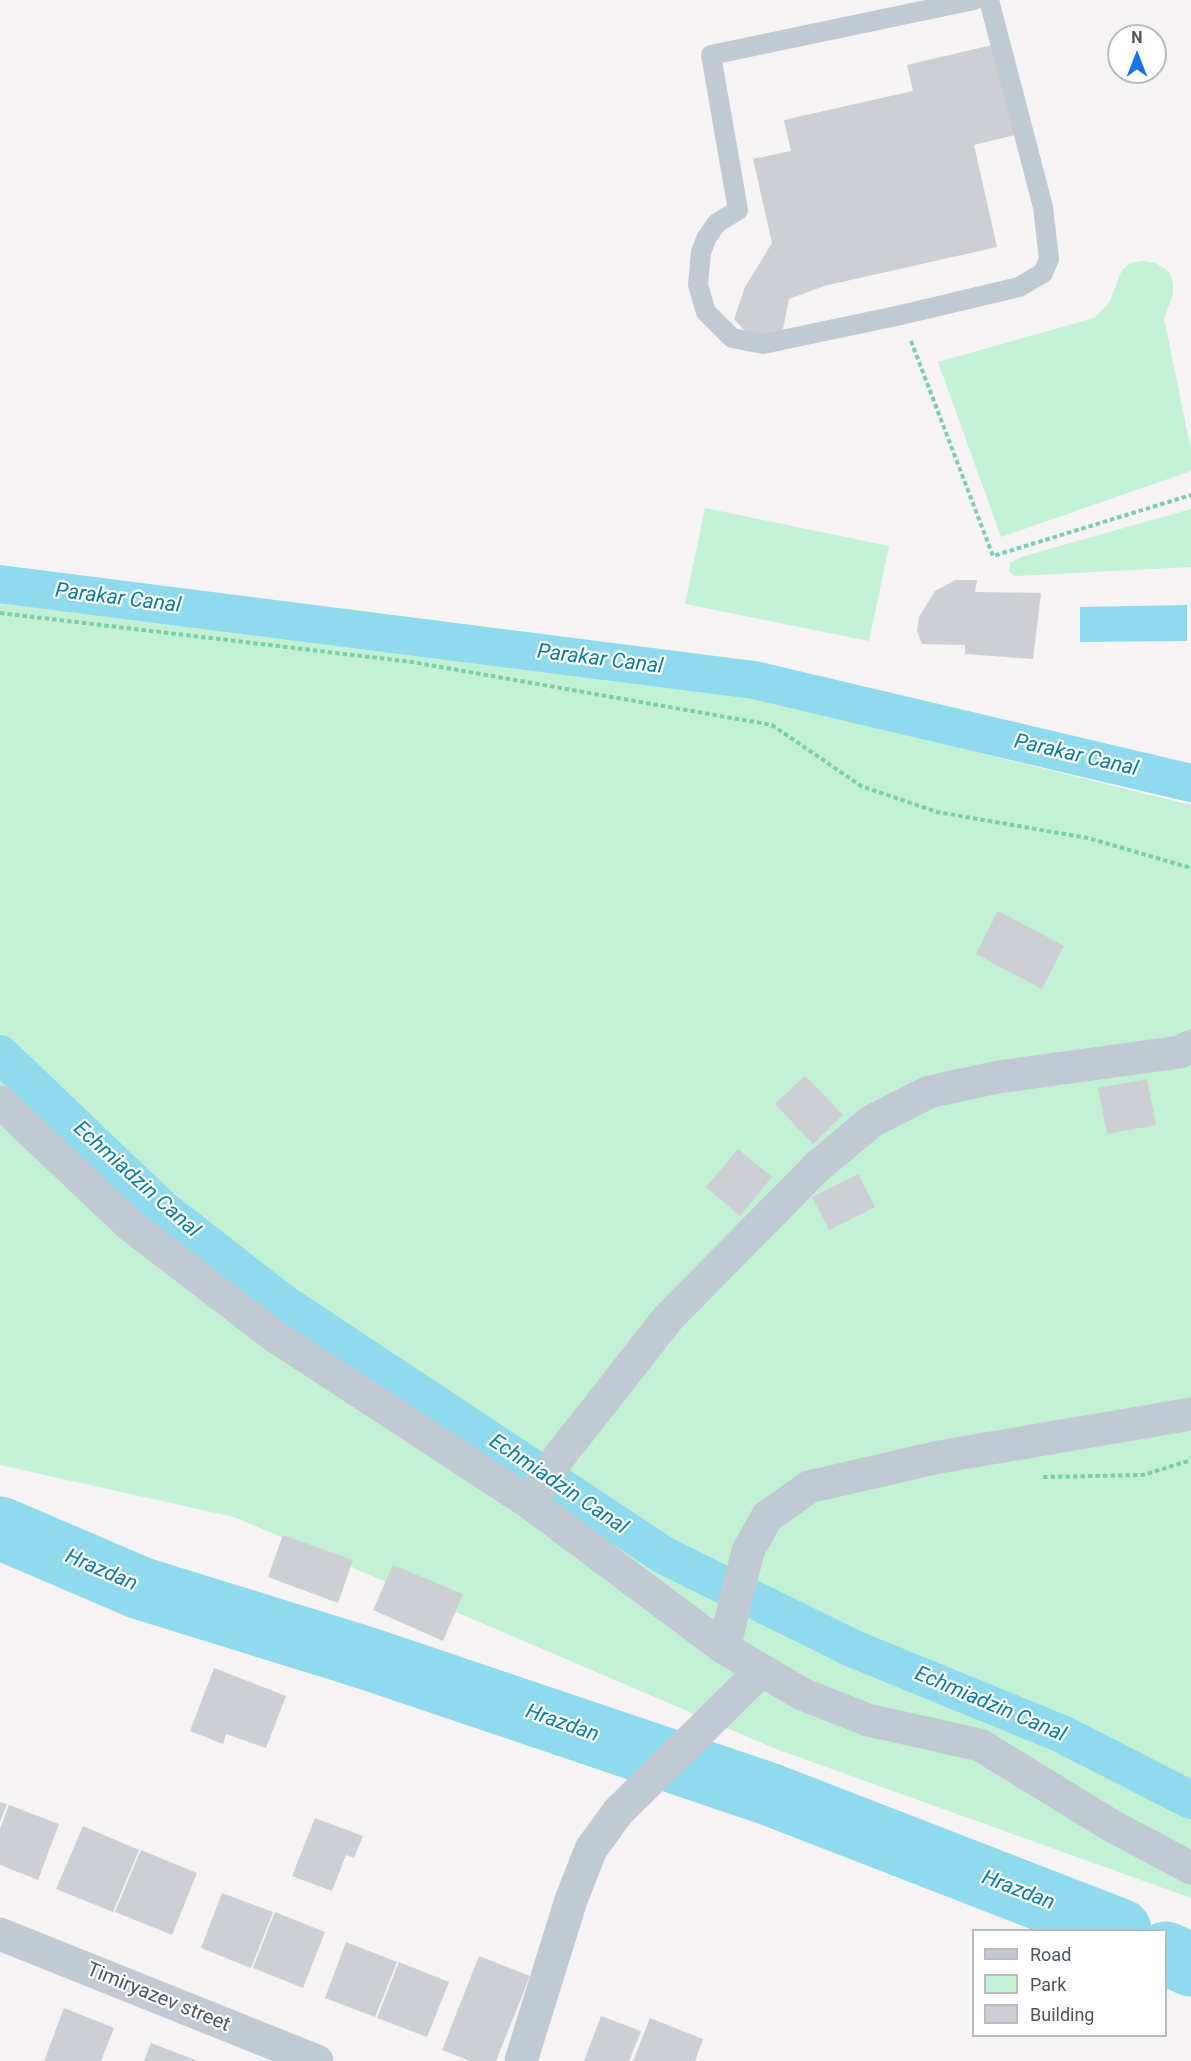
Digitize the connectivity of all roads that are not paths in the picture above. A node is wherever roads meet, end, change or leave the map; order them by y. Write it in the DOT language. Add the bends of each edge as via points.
graph roads {
  1 [pos="974,0"];
  2 [pos="989,0"];
  3 [pos="1191,1046"];
  4 [pos="0,1102"];
  5 [pos="1191,1414"];
  6 [pos="530,1503"];
  7 [pos="724,1648"];
  8 [pos="761,1671"];
  9 [pos="1191,1868"];
  10 [pos="0,1934"];
  11 [pos="317,2061"];
  12 [pos="521,2061"];
  1 -- 2 [label="lane" via="711,55 738,210 717,223 707,237 701,252 698,285 706,312 732,338 763,344 1019,287 1042,273 1049,259 1043,207"];
  3 -- 6 [label="street" via="1180,1052 998,1077 928,1092 872,1121 817,1167 669,1317 559,1457"];
  4 -- 6 [label="street" via="131,1226 273,1335"];
  5 -- 7 [label="street" via="939,1457 809,1487 767,1517 748,1551"];
  6 -- 7 [label="street"];
  7 -- 8 [label="street"];
  8 -- 9 [label="street" via="802,1694 868,1720 980,1746 1112,1826"];
  8 -- 12 [label="street" via="618,1812 591,1849 571,1900"];
  10 -- 11 [label="street, Timiryazev street"];
}
